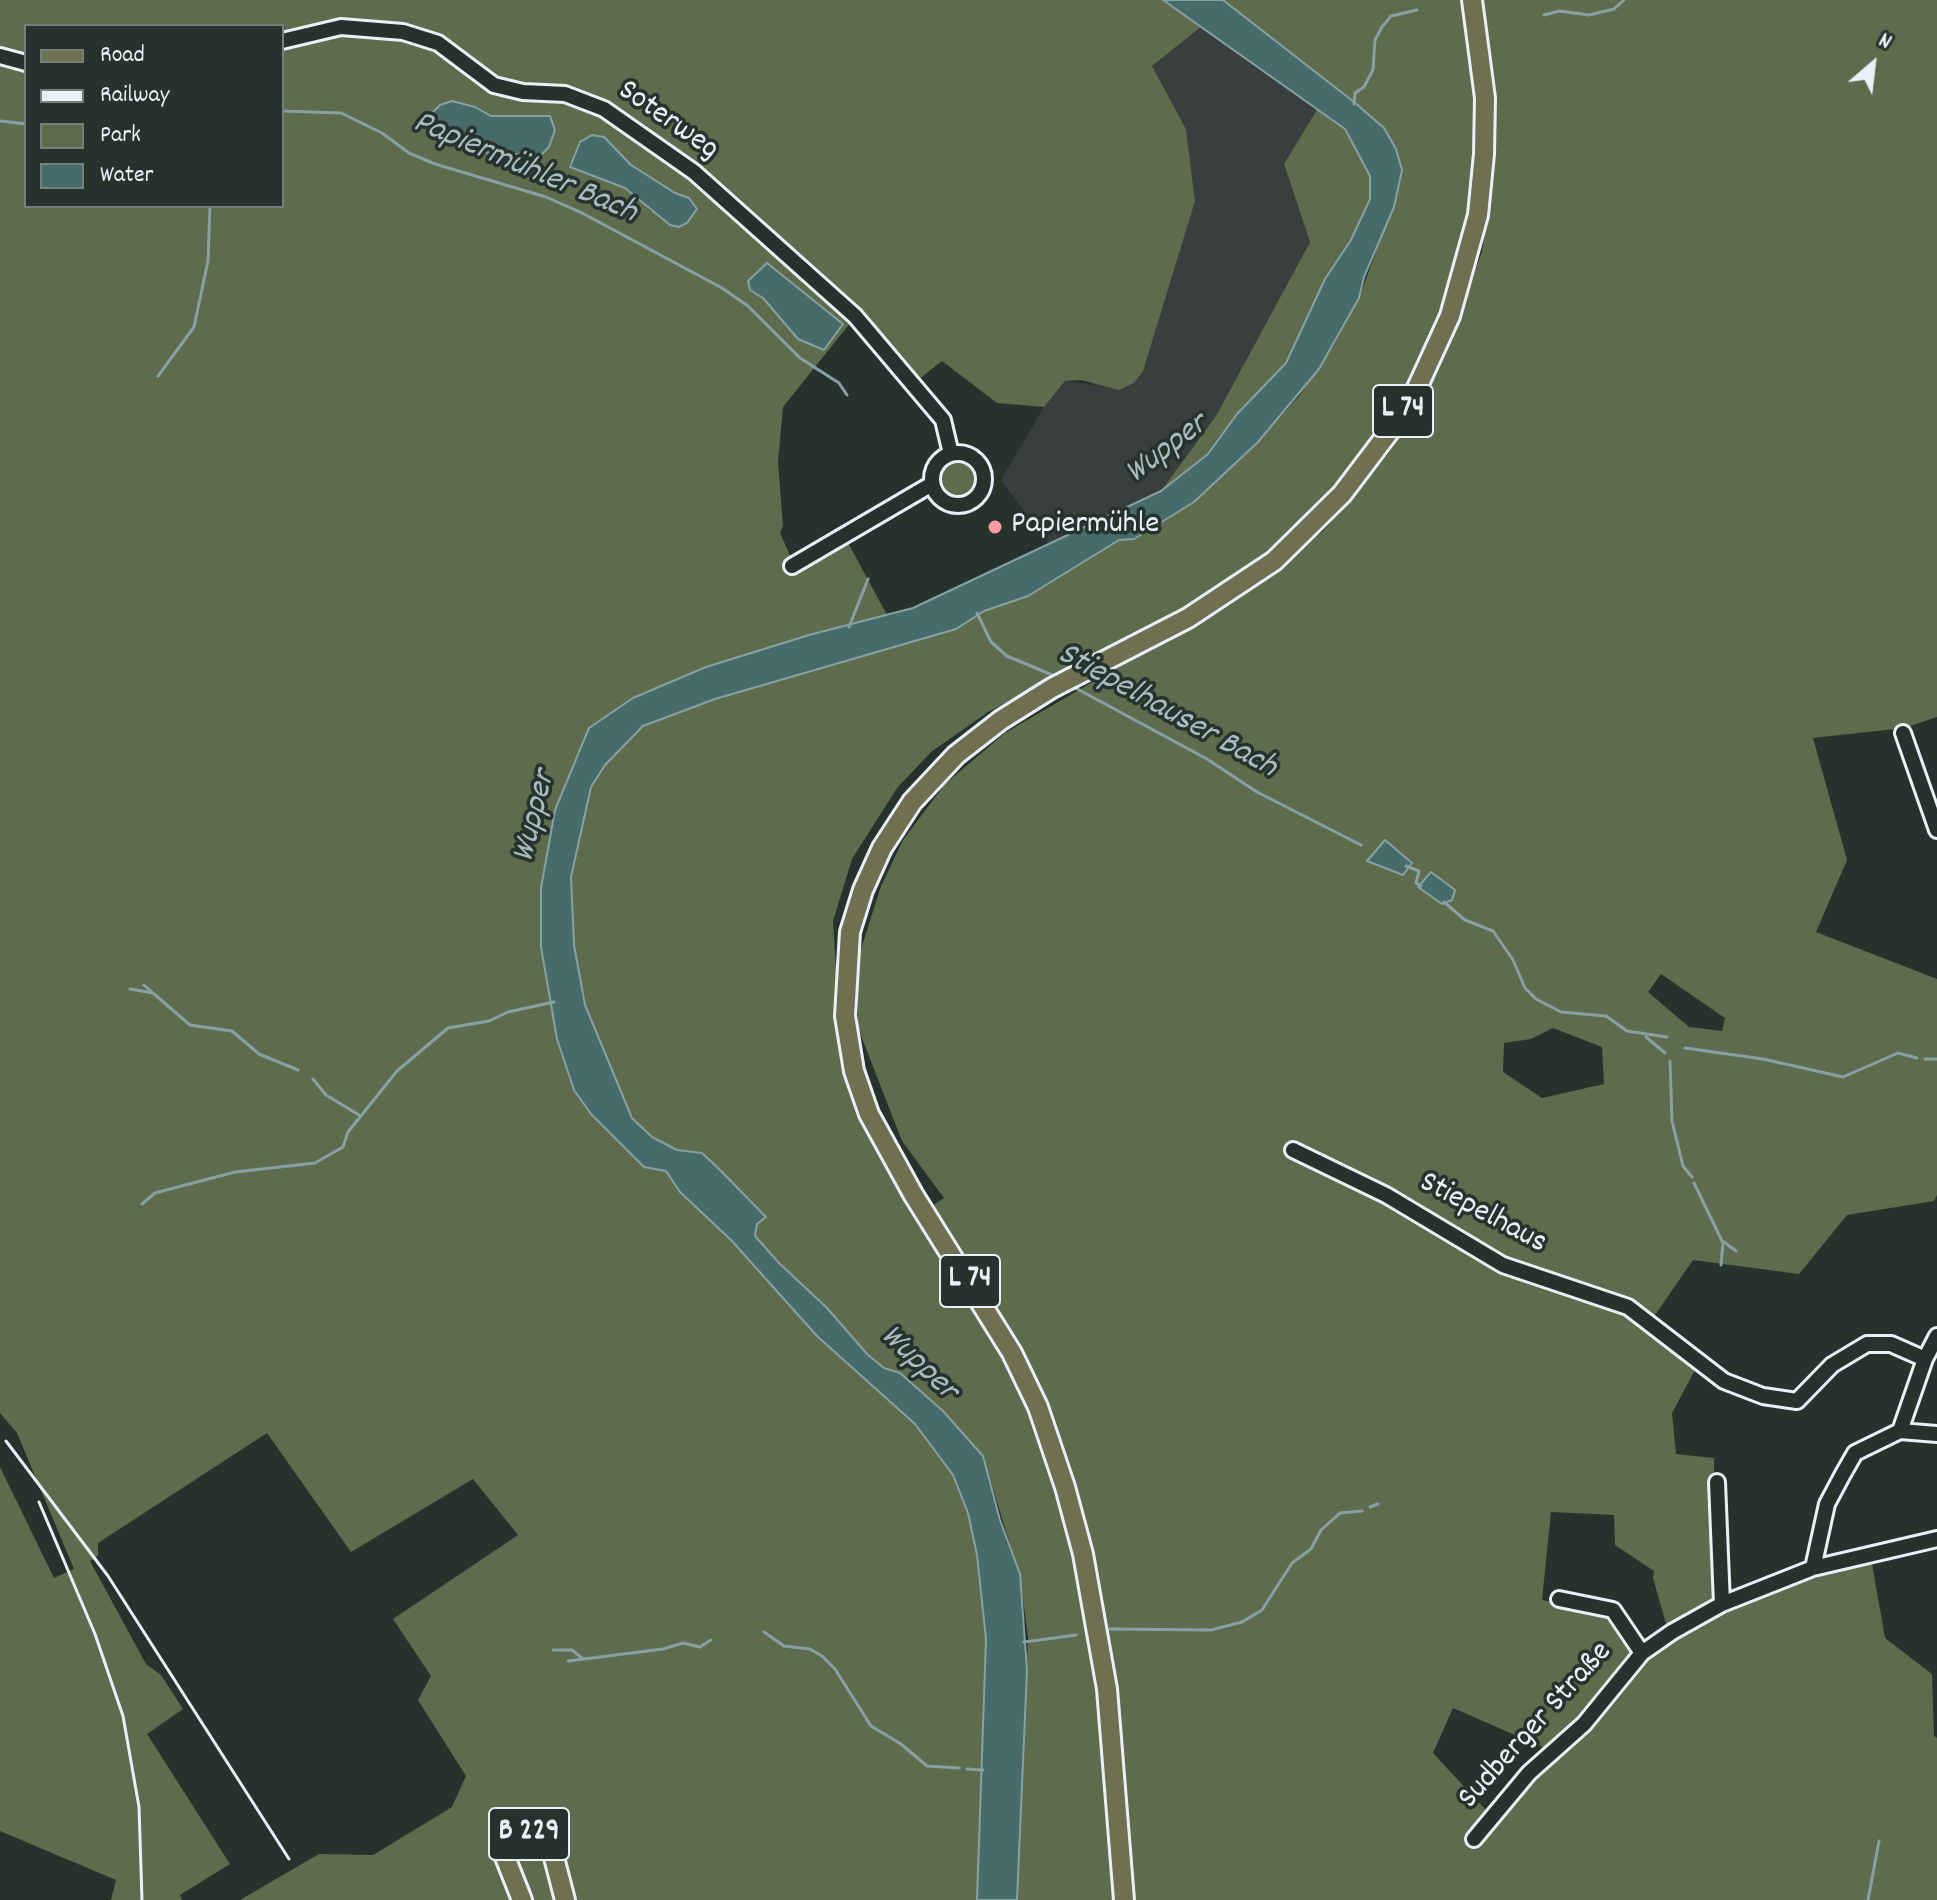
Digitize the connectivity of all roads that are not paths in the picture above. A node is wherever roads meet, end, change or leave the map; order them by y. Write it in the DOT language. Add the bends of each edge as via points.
graph roads {
  1 [pos="1472,0"];
  2 [pos="284,41"];
  3 [pos="0,56"];
  4 [pos="24,62"];
  5 [pos="951,454"];
  6 [pos="932,484"];
  7 [pos="792,566"];
  8 [pos="1903,733"];
  9 [pos="1937,830"];
  10 [pos="1293,1150"];
  11 [pos="1937,1336"];
  12 [pos="1925,1359"];
  13 [pos="1900,1431"];
  14 [pos="1937,1434"];
  15 [pos="1717,1482"];
  16 [pos="1937,1539"];
  17 [pos="1813,1568"];
  18 [pos="1559,1599"];
  19 [pos="1722,1604"];
  20 [pos="1642,1653"];
  21 [pos="1474,1839"];
  22 [pos="522,1900"];
  23 [pos="565,1900"];
  24 [pos="1124,1900"];
  1 -- 24 [label="main road, L 74" via="1485,98 1481,191 1461,284 1417,388 1356,478 1299,539 1237,588 1052,688 956,755 926,786 882,848 850,932 846,1026 854,1071 878,1133 999,1329 1056,1457 1083,1554 1107,1689"];
  2 -- 5 [label="street, Soterweg" via="341,27 403,32 438,43 494,85 565,94 604,109 694,172 843,305 943,420"];
  3 -- 4 [label="street"];
  5 -- 6 [label="street" via="935,466"];
  5 -- 6 [label="street" via="976,460 984,475 982,492 970,503 953,506 939,498"];
  6 -- 7 [label="street"];
  8 -- 9 [label="street"];
  10 -- 12 [label="street, Stiepelhaus" via="1386,1195 1503,1265 1628,1307 1724,1381 1793,1403 1832,1365 1867,1344 1891,1344"];
  11 -- 12 [label="street"];
  12 -- 13 [label="street"];
  13 -- 14 [label="street"];
  13 -- 17 [label="street" via="1855,1453 1827,1504"];
  15 -- 19 [label="street"];
  16 -- 17 [label="street, Sudberger Straße"];
  17 -- 19 [label="street, Sudberger Straße"];
  18 -- 20 [label="street, Sudberger Straße" via="1613,1610"];
  19 -- 20 [label="street, Sudberger Straße"];
  20 -- 21 [label="street, Sudberger Straße" via="1584,1724 1529,1773"];
  22 -- 23 [label="main road, B 229" via="505,1857 513,1841 532,1834 551,1846"];
}
